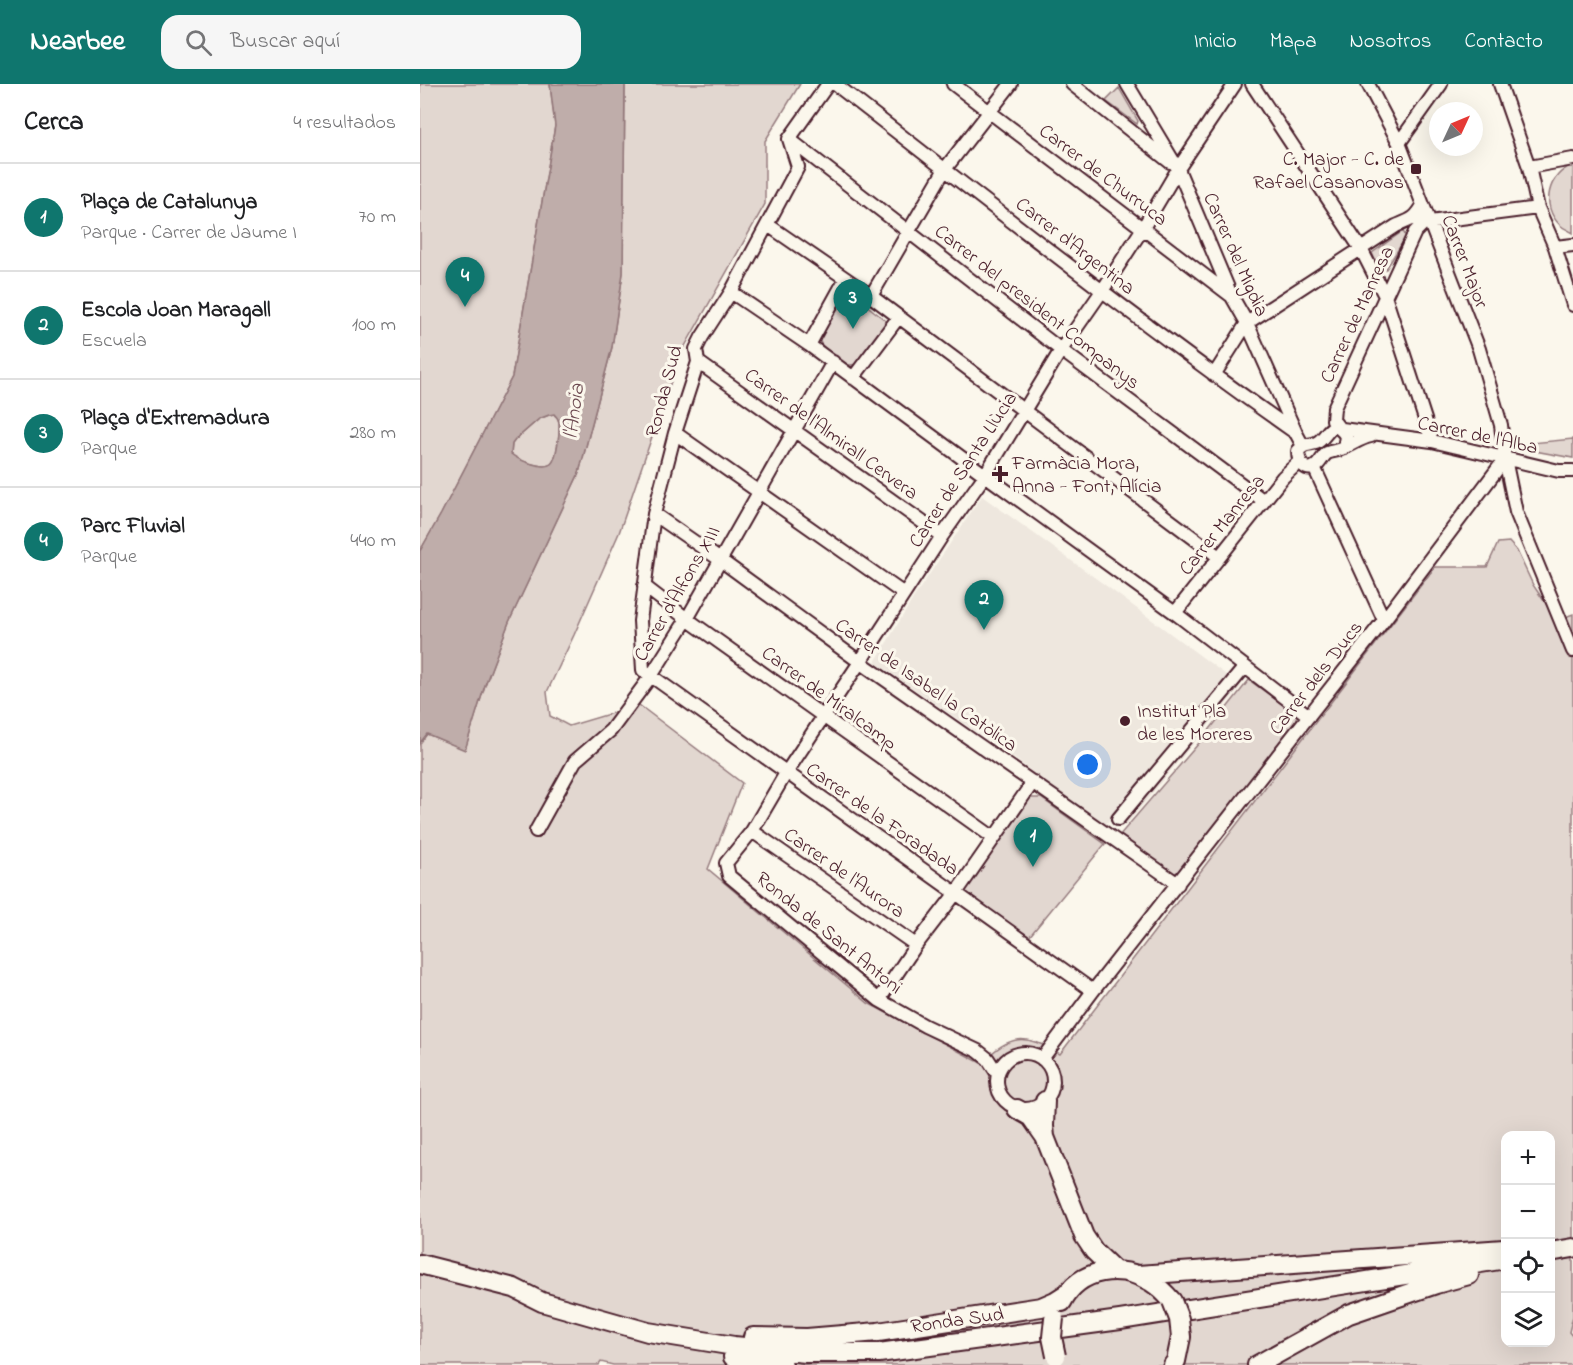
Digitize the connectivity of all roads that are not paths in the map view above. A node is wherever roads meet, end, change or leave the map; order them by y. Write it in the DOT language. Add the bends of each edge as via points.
graph roads {
  1 [pos="828,84"];
  2 [pos="835,84"];
  3 [pos="953,84"];
  4 [pos="1011,84"];
  5 [pos="1072,84"];
  6 [pos="1127,84"];
  7 [pos="1235,84"];
  8 [pos="1252,84"];
  9 [pos="1368,84"];
  10 [pos="1441,84"];
  11 [pos="1500,84"];
  12 [pos="990,111"];
  13 [pos="789,139"];
  14 [pos="1399,143"];
  15 [pos="1573,159"];
  16 [pos="1529,167"];
  17 [pos="945,169"];
  18 [pos="1178,169"];
  19 [pos="1423,205"];
  20 [pos="1538,208"];
  21 [pos="1429,220"];
  22 [pos="768,225"];
  23 [pos="1396,226"];
  24 [pos="1143,228"];
  25 [pos="909,231"];
  26 [pos="1415,232"];
  27 [pos="1573,245"];
  28 [pos="1555,247"];
  29 [pos="1361,249"];
  30 [pos="845,280"];
  31 [pos="1102,291"];
  32 [pos="731,292"];
  33 [pos="1231,295"];
  34 [pos="871,296"];
  35 [pos="1385,296"];
  36 [pos="1573,305"];
  37 [pos="898,318"];
  38 [pos="1247,323"];
  39 [pos="809,345"];
  40 [pos="1061,350"];
  41 [pos="698,362"];
  42 [pos="832,362"];
  43 [pos="1214,375"];
  44 [pos="853,378"];
  45 [pos="1023,411"];
  46 [pos="795,429"];
  47 [pos="1340,429"];
  48 [pos="675,433"];
  49 [pos="1296,433"];
  50 [pos="1376,435"];
  51 [pos="1432,441"];
  52 [pos="1303,446"];
  53 [pos="1344,448"];
  54 [pos="1505,459"];
  55 [pos="1299,462"];
  56 [pos="1314,467"];
  57 [pos="1573,471"];
  58 [pos="985,475"];
  59 [pos="758,492"];
  60 [pos="1264,501"];
  61 [pos="654,514"];
  62 [pos="942,536"];
  63 [pos="1219,557"];
  64 [pos="719,559"];
  65 [pos="644,586"];
  66 [pos="904,594"];
  67 [pos="1175,613"];
  68 [pos="687,619"];
  69 [pos="1384,620"];
  70 [pos="1573,651"];
  71 [pos="860,662"];
  72 [pos="1244,668"];
  73 [pos="651,676"];
  74 [pos="1309,716"];
  75 [pos="823,717"];
  76 [pos="786,773"];
  77 [pos="1033,782"];
  78 [pos="1118,819"];
  79 [pos="536,831"];
  80 [pos="752,831"];
  81 [pos="994,838"];
  82 [pos="729,876"];
  83 [pos="1178,884"];
  84 [pos="956,893"];
  85 [pos="916,945"];
  86 [pos="1093,991"];
  87 [pos="879,1000"];
  88 [pos="1042,1059"];
  89 [pos="997,1073"];
  90 [pos="1045,1101"];
  91 [pos="1017,1109"];
  92 [pos="1045,1137"];
  93 [pos="1084,1236"];
  94 [pos="1501,1248"];
  95 [pos="1501,1260"];
  96 [pos="420,1264"];
  97 [pos="1501,1269"];
  98 [pos="1114,1270"];
  99 [pos="1138,1275"];
  100 [pos="1082,1279"];
  101 [pos="1066,1294"];
  102 [pos="542,1302"];
  103 [pos="1058,1361"];
  104 [pos="783,1365"];
  105 [pos="1173,1365"];
  106 [pos="1257,1365"];
  1 -- 13 [label="street"];
  2 -- 17 [label="street, Carrer d'Argentina"];
  3 -- 12 [label="street, Carrer de Churruca"];
  4 -- 12 [label="street"];
  5 -- 18 [label="street"];
  6 -- 18 [label="street, Carrer del Migdia"];
  7 -- 18 [label="street, Carrer de Santa Llùcia"];
  8 -- 29 [label="street"];
  9 -- 14 [label="street, Carrer Major"];
  10 -- 14 [label="street"];
  11 -- 16 [label="street"];
  12 -- 17 [label="street"];
  12 -- 24 [label="street, Carrer de Churruca"];
  13 -- 22 [label="street, Ronda Sud" via="798,167"];
  13 -- 25 [label="street, Carrer del president Companys"];
  14 -- 19 [label="street, Carrer Major"];
  15 -- 16 [label="street"];
  16 -- 20 [label="street"];
  17 -- 25 [label="street"];
  17 -- 31 [label="street, Carrer d'Argentina"];
  18 -- 24 [label="street, Carrer de Santa Llùcia"];
  18 -- 33 [label="street, Carrer del Migdia"];
  19 -- 21 [label="street, Carrer Major"];
  19 -- 23 [label="street" via="1419,214"];
  20 -- 21 [label="street"];
  20 -- 28 [label="street"];
  21 -- 26 [label="street, Carrer de Manresa"];
  21 -- 54 [label="street, Carrer Major" via="1479,349 1501,425"];
  22 -- 30 [label="street"];
  22 -- 32 [label="street, Ronda Sud"];
  23 -- 26 [label="street"];
  23 -- 29 [label="street"];
  24 -- 31 [label="street, Carrer de Santa Llùcia"];
  24 -- 33 [label="street, Carrer de Churruca"];
  25 -- 34 [label="street"];
  25 -- 40 [label="street, Carrer del president Companys"];
  26 -- 35 [label="street, Carrer de Manresa"];
  27 -- 28 [label="street"];
  28 -- 36 [label="street"];
  29 -- 35 [label="street"];
  29 -- 38 [label="street"];
  30 -- 34 [label="street"];
  30 -- 39 [label="street"];
  31 -- 40 [label="street, Carrer de Santa Llùcia"];
  31 -- 43 [label="street, Carrer d'Argentina"];
  32 -- 39 [label="street"];
  32 -- 41 [label="street, Ronda Sud" via="696,349"];
  33 -- 38 [label="street, Carrer del Migdia"];
  34 -- 37 [label="street"];
  35 -- 47 [label="street, Carrer de Manresa" via="1334,408 1333,420"];
  35 -- 51 [label="street"];
  37 -- 44 [label="street"];
  37 -- 45 [label="street"];
  38 -- 43 [label="street"];
  38 -- 49 [label="street, Carrer del Migdia"];
  39 -- 42 [label="street"];
  40 -- 45 [label="street, Carrer de Santa Llùcia"];
  40 -- 60 [label="street, Carrer del president Companys"];
  41 -- 46 [label="street, Carrer de l'Almirall Cervera"];
  41 -- 48 [label="street, Ronda Sud"];
  42 -- 44 [label="street"];
  42 -- 46 [label="street, Carrer d'Alfons XIII"];
  43 -- 49 [label="street, Carrer d'Argentina"];
  44 -- 58 [label="street"];
  45 -- 58 [label="street, Carrer de Santa Llùcia"];
  45 -- 63 [label="street"];
  46 -- 59 [label="street, Carrer d'Alfons XIII"];
  46 -- 62 [label="street, Carrer de l'Almirall Cervera"];
  47 -- 50 [label="street, Carrer de l'Alba"];
  47 -- 52 [label="street" via="1331,428 1319,441"];
  47 -- 53 [label="street, Carrer de Manresa" via="1347,436"];
  48 -- 59 [label="street"];
  48 -- 61 [label="street, Ronda Sud"];
  49 -- 52 [label="street, Carrer del Migdia"];
  50 -- 51 [label="street, Carrer de l'Alba"];
  50 -- 53 [label="street, Carrer de l'Alba"];
  51 -- 54 [label="street, Carrer de l'Alba"];
  52 -- 55 [label="street" via="1298,451"];
  53 -- 56 [label="street, Carrer de l'Alba" via="1326,454"];
  54 -- 57 [label="street, Carrer de l'Alba"];
  54 -- 69 [label="street, Carrer dels Ducs"];
  54 -- 70 [label="street, Carrer Major" via="1516,512"];
  55 -- 56 [label="street" via="1304,467"];
  55 -- 60 [label="street, Carrer Manresa"];
  56 -- 69 [label="street"];
  58 -- 62 [label="street, Carrer de Santa Llùcia"];
  58 -- 67 [label="street"];
  59 -- 64 [label="street, Carrer d'Alfons XIII"];
  59 -- 66 [label="street"];
  60 -- 63 [label="street, Carrer Manresa"];
  61 -- 64 [label="street, Carrer de Isabel la Catòlica"];
  61 -- 65 [label="street, Ronda Sud"];
  62 -- 66 [label="street, Carrer de Santa Llùcia"];
  63 -- 67 [label="street, Carrer Manresa"];
  64 -- 68 [label="street, Carrer d'Alfons XIII"];
  64 -- 71 [label="street, Carrer de Isabel la Catòlica"];
  65 -- 68 [label="street, Carrer de Miralcamp"];
  65 -- 73 [label="street, Ronda Sud" via="640,621 643,670"];
  66 -- 71 [label="street, Carrer de Santa Llùcia"];
  67 -- 72 [label="street"];
  68 -- 73 [label="street, Carrer d'Alfons XIII"];
  68 -- 75 [label="street, Carrer de Miralcamp"];
  69 -- 74 [label="street, Carrer dels Ducs"];
  71 -- 75 [label="street, Carrer de Santa Llùcia"];
  71 -- 77 [label="street, Carrer de Isabel la Catòlica"];
  72 -- 74 [label="street"];
  72 -- 78 [label="street"];
  73 -- 76 [label="street, Carrer de la Foradada"];
  73 -- 79 [label="street, Carrer d'Alfons XIII" via="611,730 574,761"];
  74 -- 83 [label="street, Carrer dels Ducs"];
  75 -- 76 [label="street, Carrer de Santa Llùcia"];
  75 -- 81 [label="street, Carrer de Miralcamp"];
  76 -- 80 [label="street, Carrer de Santa Llùcia"];
  76 -- 84 [label="street, Carrer de la Foradada"];
  77 -- 81 [label="street"];
  77 -- 83 [label="street, Carrer de Isabel la Catòlica"];
  80 -- 82 [label="street, Carrer de Santa Llùcia" via="726,863"];
  80 -- 85 [label="street, Carrer de l'Aurora"];
  81 -- 84 [label="street"];
  82 -- 87 [label="street, Ronda de Sant Antoni"];
  83 -- 86 [label="street, Carrer dels Ducs"];
  84 -- 85 [label="street"];
  84 -- 86 [label="street, Carrer de la Foradada"];
  85 -- 87 [label="street"];
  86 -- 88 [label="street, Carrer dels Ducs"];
  87 -- 89 [label="street, Ronda de Sant Antoni" via="978,1051"];
  88 -- 89 [label="street" via="1034,1054 1016,1054"];
  88 -- 90 [label="street" via="1052,1074 1053,1084"];
  89 -- 91 [label="street" via="1002,1099"];
  90 -- 91 [label="street" via="1032,1109"];
  90 -- 92 [label="highway"];
  91 -- 92 [label="highway" via="1031,1118"];
  92 -- 93 [label="highway"];
  93 -- 98 [label="highway"];
  93 -- 100 [label="highway" via="1087,1253"];
  94 -- 99 [label="highway"];
  95 -- 102 [label="highway, Ronda Sud" via="1120,1320 879,1353 806,1353 734,1346 648,1332"];
  96 -- 102 [label="highway, Ronda Sud" via="514,1288"];
  97 -- 106 [label="highway" via="1436,1284 1349,1314"];
  98 -- 99 [label="highway"];
  98 -- 100 [label="highway"];
  99 -- 105 [label="highway, bridge" via="1153,1282 1172,1301 1179,1318 1181,1337"];
  100 -- 101 [label="highway"];
  101 -- 102 [label="highway" via="1041,1307 878,1332 807,1338 734,1336"];
  101 -- 103 [label="highway, bridge" via="1054,1318 1052,1337"];
  102 -- 104 [label="highway" via="622,1335"];
}
